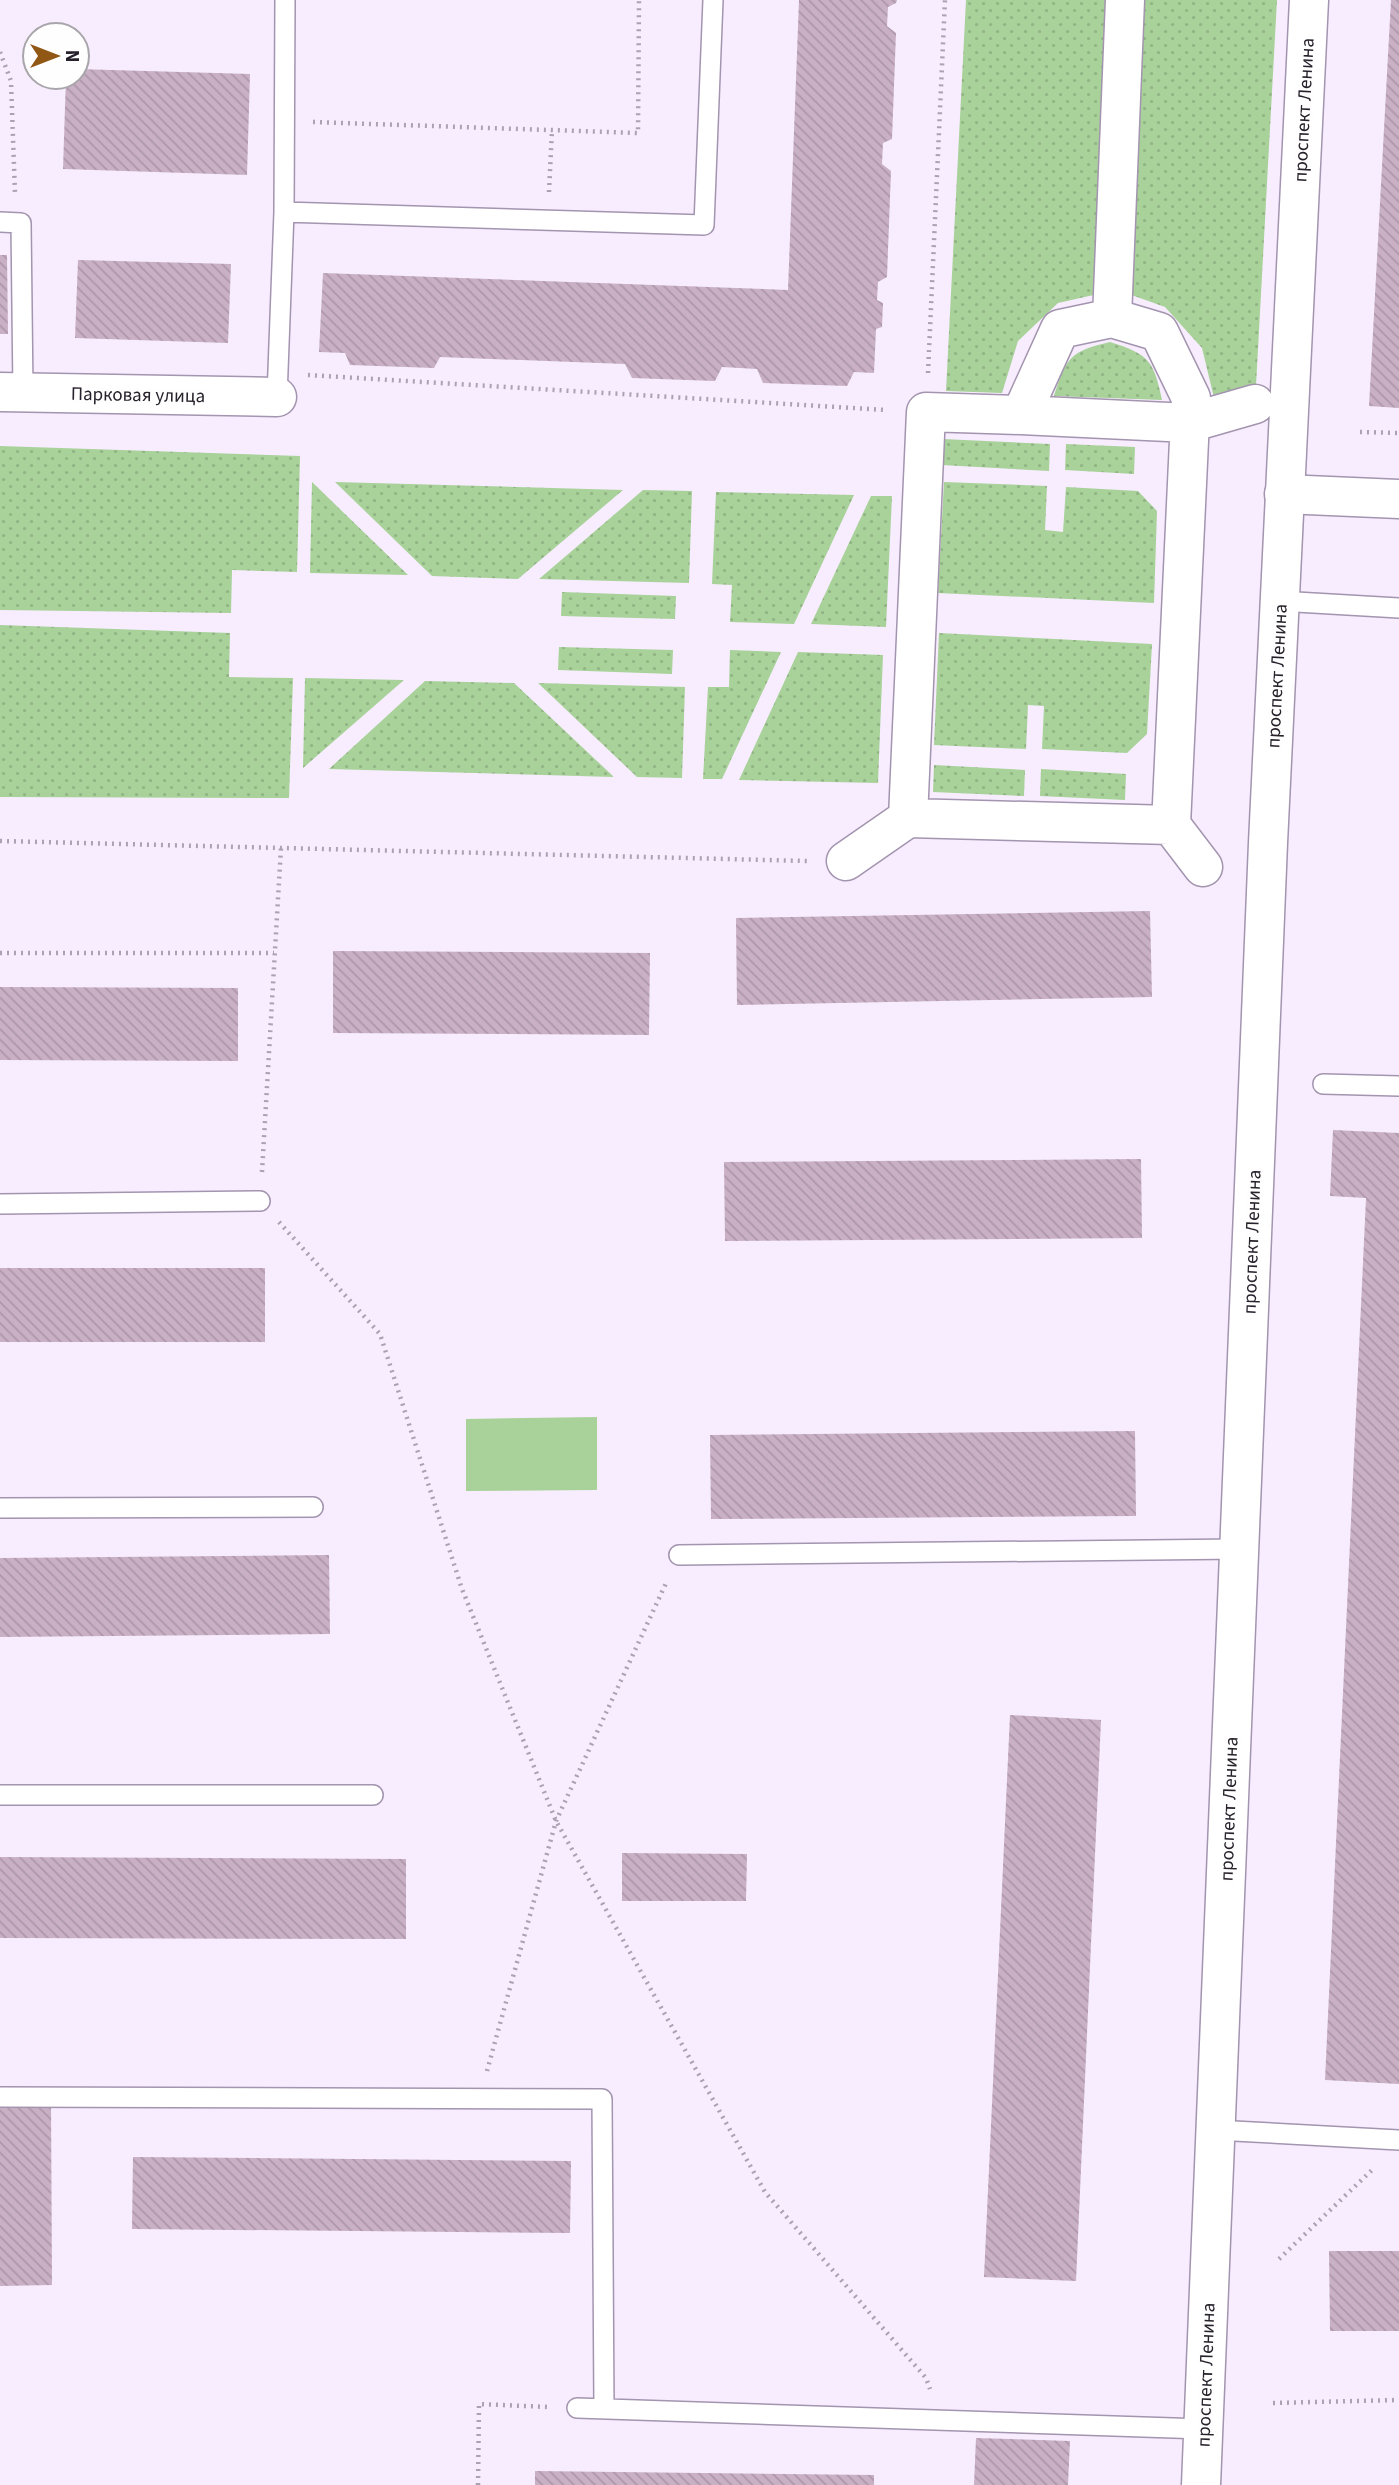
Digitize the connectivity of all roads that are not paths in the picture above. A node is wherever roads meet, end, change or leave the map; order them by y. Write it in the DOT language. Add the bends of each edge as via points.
graph roads {
  1 [pos="285,0"];
  2 [pos="713,0"];
  3 [pos="1125,0"];
  4 [pos="1309,0"];
  5 [pos="284,212"];
  6 [pos="8,222"];
  7 [pos="1112,318"];
  8 [pos="277,385"];
  9 [pos="12,392"];
  10 [pos="1255,404"];
  11 [pos="1021,415"];
  12 [pos="1189,423"];
  13 [pos="1284,494"];
  14 [pos="1399,499"];
  15 [pos="1279,601"];
  16 [pos="1399,608"];
  17 [pos="908,818"];
  18 [pos="1171,825"];
  19 [pos="846,862"];
  20 [pos="1203,867"];
  21 [pos="1323,1084"];
  22 [pos="1399,1086"];
  23 [pos="260,1201"];
  24 [pos="0,1204"];
  25 [pos="313,1507"];
  26 [pos="0,1508"];
  27 [pos="1238,1549"];
  28 [pos="679,1555"];
  29 [pos="0,1795"];
  30 [pos="373,1796"];
  31 [pos="0,2096"];
  32 [pos="1215,2130"];
  33 [pos="1399,2140"];
  34 [pos="577,2408"];
  35 [pos="604,2409"];
  36 [pos="1203,2429"];
  37 [pos="1201,2485"];
  1 -- 5 [label="lane"];
  2 -- 5 [label="lane" via="704,225"];
  3 -- 7 [label="street"];
  4 -- 13 [label="street, проспект Ленина"];
  5 -- 8 [label="lane"];
  6 -- 9 [label="lane" via="21,223"];
  7 -- 11 [label="street" via="1060,329"];
  7 -- 12 [label="street" via="1158,332 1191,398"];
  8 -- 9 [label="street, Парковая улица"];
  10 -- 12 [label="street"];
  11 -- 12 [label="street"];
  11 -- 17 [label="street" via="926,412"];
  12 -- 18 [label="street"];
  13 -- 14 [label="street"];
  13 -- 15 [label="street, проспект Ленина"];
  15 -- 16 [label="lane"];
  15 -- 27 [label="street, проспект Ленина"];
  17 -- 18 [label="street"];
  17 -- 19 [label="street"];
  18 -- 20 [label="street"];
  21 -- 22 [label="lane"];
  23 -- 24 [label="lane"];
  25 -- 26 [label="lane"];
  27 -- 28 [label="lane"];
  27 -- 32 [label="street, проспект Ленина"];
  29 -- 30 [label="lane"];
  31 -- 35 [label="lane" via="602,2099"];
  32 -- 33 [label="lane"];
  32 -- 36 [label="street, проспект Ленина"];
  34 -- 35 [label="lane"];
  35 -- 36 [label="lane"];
  36 -- 37 [label="street, проспект Ленина"];
}
